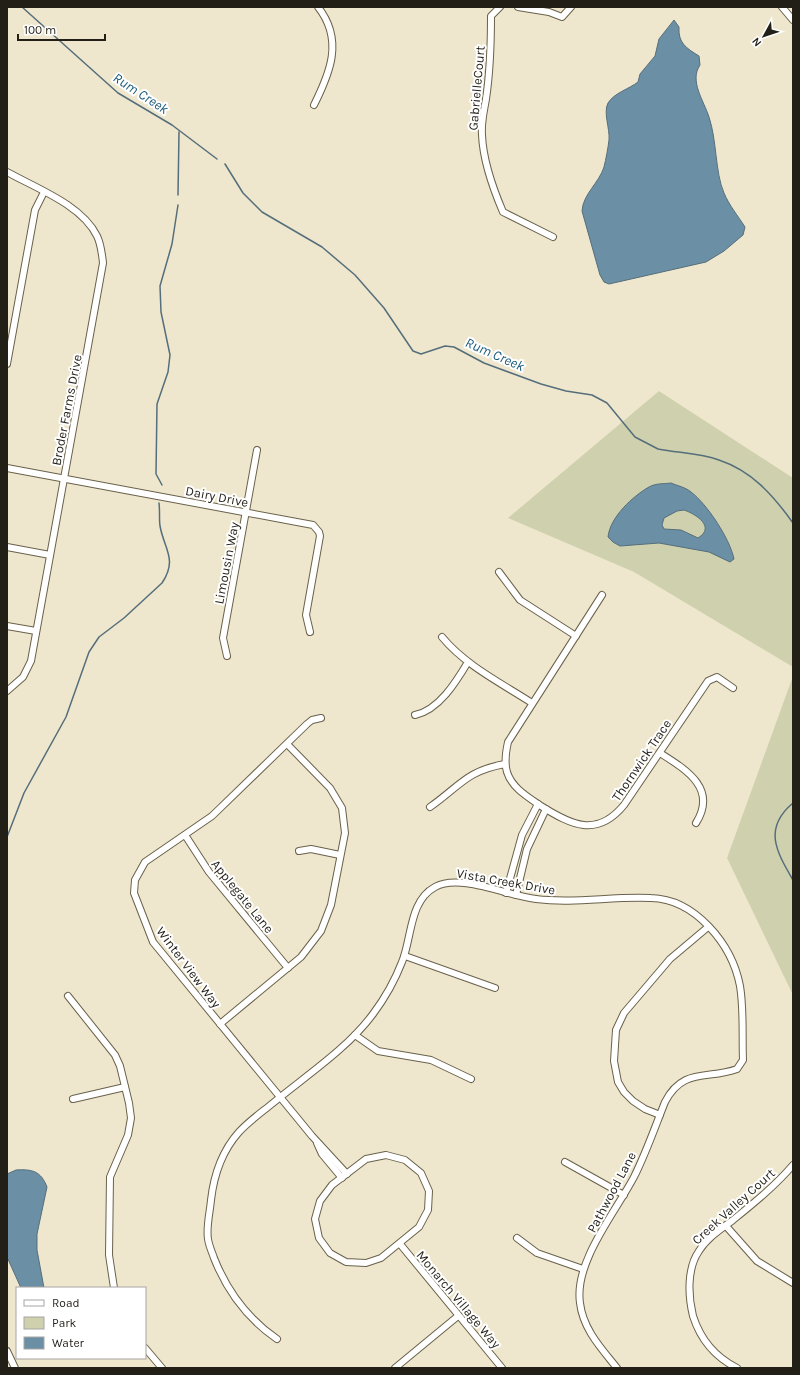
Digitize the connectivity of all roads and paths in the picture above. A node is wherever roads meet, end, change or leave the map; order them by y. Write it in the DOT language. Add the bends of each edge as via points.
graph roads {
  1 [pos="318,7"];
  2 [pos="500,7"];
  3 [pos="518,7"];
  4 [pos="571,7"];
  5 [pos="782,7"];
  6 [pos="793,20"];
  7 [pos="314,105"];
  8 [pos="7,172"];
  9 [pos="44,192"];
  10 [pos="553,237"];
  11 [pos="7,364"];
  12 [pos="257,450"];
  13 [pos="7,468"];
  14 [pos="64,479"];
  15 [pos="247,513"];
  16 [pos="7,547"];
  17 [pos="50,555"];
  18 [pos="499,572"];
  19 [pos="602,594"];
  20 [pos="7,626"];
  21 [pos="36,631"];
  22 [pos="310,632"];
  23 [pos="576,636"];
  24 [pos="442,637"];
  25 [pos="227,656"];
  26 [pos="468,662"];
  27 [pos="733,688"];
  28 [pos="7,691"];
  29 [pos="532,702"];
  30 [pos="415,715"];
  31 [pos="321,718"];
  32 [pos="287,744"];
  33 [pos="660,753"];
  34 [pos="505,764"];
  35 [pos="538,804"];
  36 [pos="430,807"];
  37 [pos="546,809"];
  38 [pos="696,823"];
  39 [pos="185,835"];
  40 [pos="518,848"];
  41 [pos="527,849"];
  42 [pos="299,851"];
  43 [pos="340,855"];
  44 [pos="506,893"];
  45 [pos="516,895"];
  46 [pos="708,927"];
  47 [pos="405,956"];
  48 [pos="288,968"];
  49 [pos="495,988"];
  50 [pos="68,996"];
  51 [pos="220,1024"];
  52 [pos="355,1035"];
  53 [pos="739,1068"];
  54 [pos="471,1079"];
  55 [pos="125,1087"];
  56 [pos="280,1097"];
  57 [pos="73,1099"];
  58 [pos="660,1115"];
  59 [pos="565,1162"];
  60 [pos="793,1165"];
  61 [pos="791,1172"];
  62 [pos="344,1176"];
  63 [pos="624,1195"];
  64 [pos="726,1226"];
  65 [pos="517,1238"];
  66 [pos="400,1244"];
  67 [pos="583,1269"];
  68 [pos="793,1283"];
  69 [pos="114,1287"];
  70 [pos="458,1316"];
  71 [pos="277,1339"];
  72 [pos="146,1349"];
  73 [pos="8,1355"];
  74 [pos="15,1368"];
  75 [pos="162,1368"];
  76 [pos="395,1368"];
  77 [pos="502,1368"];
  78 [pos="617,1368"];
  79 [pos="736,1368"];
  1 -- 7 [label="street" via="329,28 332,56 328,76"];
  2 -- 10 [label="street, GabrielleCourt" via="491,16 486,99 482,116 482,137 487,161 503,212"];
  3 -- 4 [label="street" via="562,17"];
  5 -- 6 [label="street"];
  8 -- 9 [label="street, Broder Farms Drive"];
  9 -- 11 [label="street" via="35,210"];
  9 -- 14 [label="street, Broder Farms Drive" via="72,208 86,220 97,236 103,263"];
  12 -- 15 [label="street, Limousin Way"];
  13 -- 14 [label="street, Dairy Drive"];
  14 -- 15 [label="street, Dairy Drive"];
  14 -- 17 [label="street, Broder Farms Drive"];
  15 -- 22 [label="street, Dairy Drive" via="313,525 319,532 320,542 306,615"];
  15 -- 25 [label="street, Limousin Way" via="223,638"];
  16 -- 17 [label="street"];
  17 -- 21 [label="street, Broder Farms Drive"];
  18 -- 23 [label="street" via="520,600"];
  19 -- 23 [label="street"];
  20 -- 21 [label="street"];
  21 -- 28 [label="street, Broder Farms Drive" via="28,670"];
  23 -- 29 [label="street"];
  24 -- 26 [label="street"];
  26 -- 29 [label="street"];
  26 -- 30 [label="street" via="438,702"];
  27 -- 33 [label="street, Thornwick Trace" via="717,677 708,681"];
  29 -- 34 [label="street" via="510,738"];
  31 -- 32 [label="street, Winter View Way" via="312,720"];
  32 -- 39 [label="street, Winter View Way" via="219,809"];
  32 -- 43 [label="street" via="330,788 340,802 345,826"];
  33 -- 37 [label="street, Thornwick Trace" via="624,805 608,820 588,826 580,825 566,821"];
  33 -- 38 [label="street" via="688,772 699,786 702,810"];
  34 -- 35 [label="street, Thornwick Trace" via="514,785"];
  34 -- 36 [label="street" via="478,771"];
  35 -- 37 [label="street, Thornwick Trace"];
  35 -- 40 [label="street"];
  37 -- 41 [label="street"];
  39 -- 48 [label="street, Applegate Lane" via="209,872"];
  39 -- 51 [label="street, Winter View Way" via="145,862 135,880 134,893 153,942"];
  40 -- 41 [label="street"];
  40 -- 44 [label="street"];
  41 -- 45 [label="street"];
  42 -- 43 [label="street" via="311,849"];
  43 -- 48 [label="street" via="331,905 325,922 308,949"];
  44 -- 45 [label="street, Vista Creek Drive"];
  44 -- 47 [label="street, Vista Creek Drive" via="455,882 446,882 434,888 423,896 419,903"];
  45 -- 46 [label="street, Vista Creek Drive" via="559,901 662,899 688,909"];
  46 -- 53 [label="street, Vista Creek Drive" via="731,959 740,986 743,1060"];
  46 -- 58 [label="street" via="670,959 624,1014 616,1030 614,1065 618,1082 630,1099"];
  47 -- 49 [label="street"];
  47 -- 52 [label="street, Vista Creek Drive" via="395,979 378,1006"];
  48 -- 51 [label="street"];
  50 -- 55 [label="street" via="115,1055"];
  51 -- 56 [label="street, Winter View Way"];
  52 -- 54 [label="street" via="378,1050 431,1060"];
  52 -- 56 [label="street, Vista Creek Drive"];
  53 -- 58 [label="street, Pathwood Lane" via="685,1080 670,1094"];
  55 -- 57 [label="street"];
  55 -- 69 [label="street" via="131,1109 130,1126 111,1170 109,1185 109,1256"];
  56 -- 62 [label="street, Winter View Way" via="315,1140 322,1154"];
  56 -- 71 [label="street, Vista Creek Drive" via="242,1129 223,1155 214,1180 208,1235 220,1272 231,1292 256,1323"];
  58 -- 63 [label="street, Pathwood Lane" via="638,1169"];
  59 -- 63 [label="street"];
  60 -- 61 [label="street, Creek Valley Court"];
  61 -- 64 [label="street, Creek Valley Court"];
  62 -- 66 [label="street, Monarch Village Way" via="332,1185 320,1201 315,1219 319,1238 330,1253 346,1262 366,1263 381,1258"];
  62 -- 66 [label="street, Monarch Village Way" via="366,1159 386,1155 405,1160 421,1173 429,1191 428,1210 419,1227"];
  63 -- 67 [label="street, Pathwood Lane"];
  64 -- 68 [label="street" via="753,1257"];
  64 -- 79 [label="street, Creek Valley Court" via="705,1243 696,1256 690,1296 696,1323 705,1341"];
  65 -- 67 [label="street" via="537,1253"];
  66 -- 70 [label="street, Monarch Village Way"];
  67 -- 78 [label="street, Pathwood Lane" via="579,1291 584,1319 592,1336"];
  70 -- 76 [label="street"];
  70 -- 77 [label="street, Monarch Village Way"];
  72 -- 75 [label="street"];
  73 -- 74 [label="street"];
}
